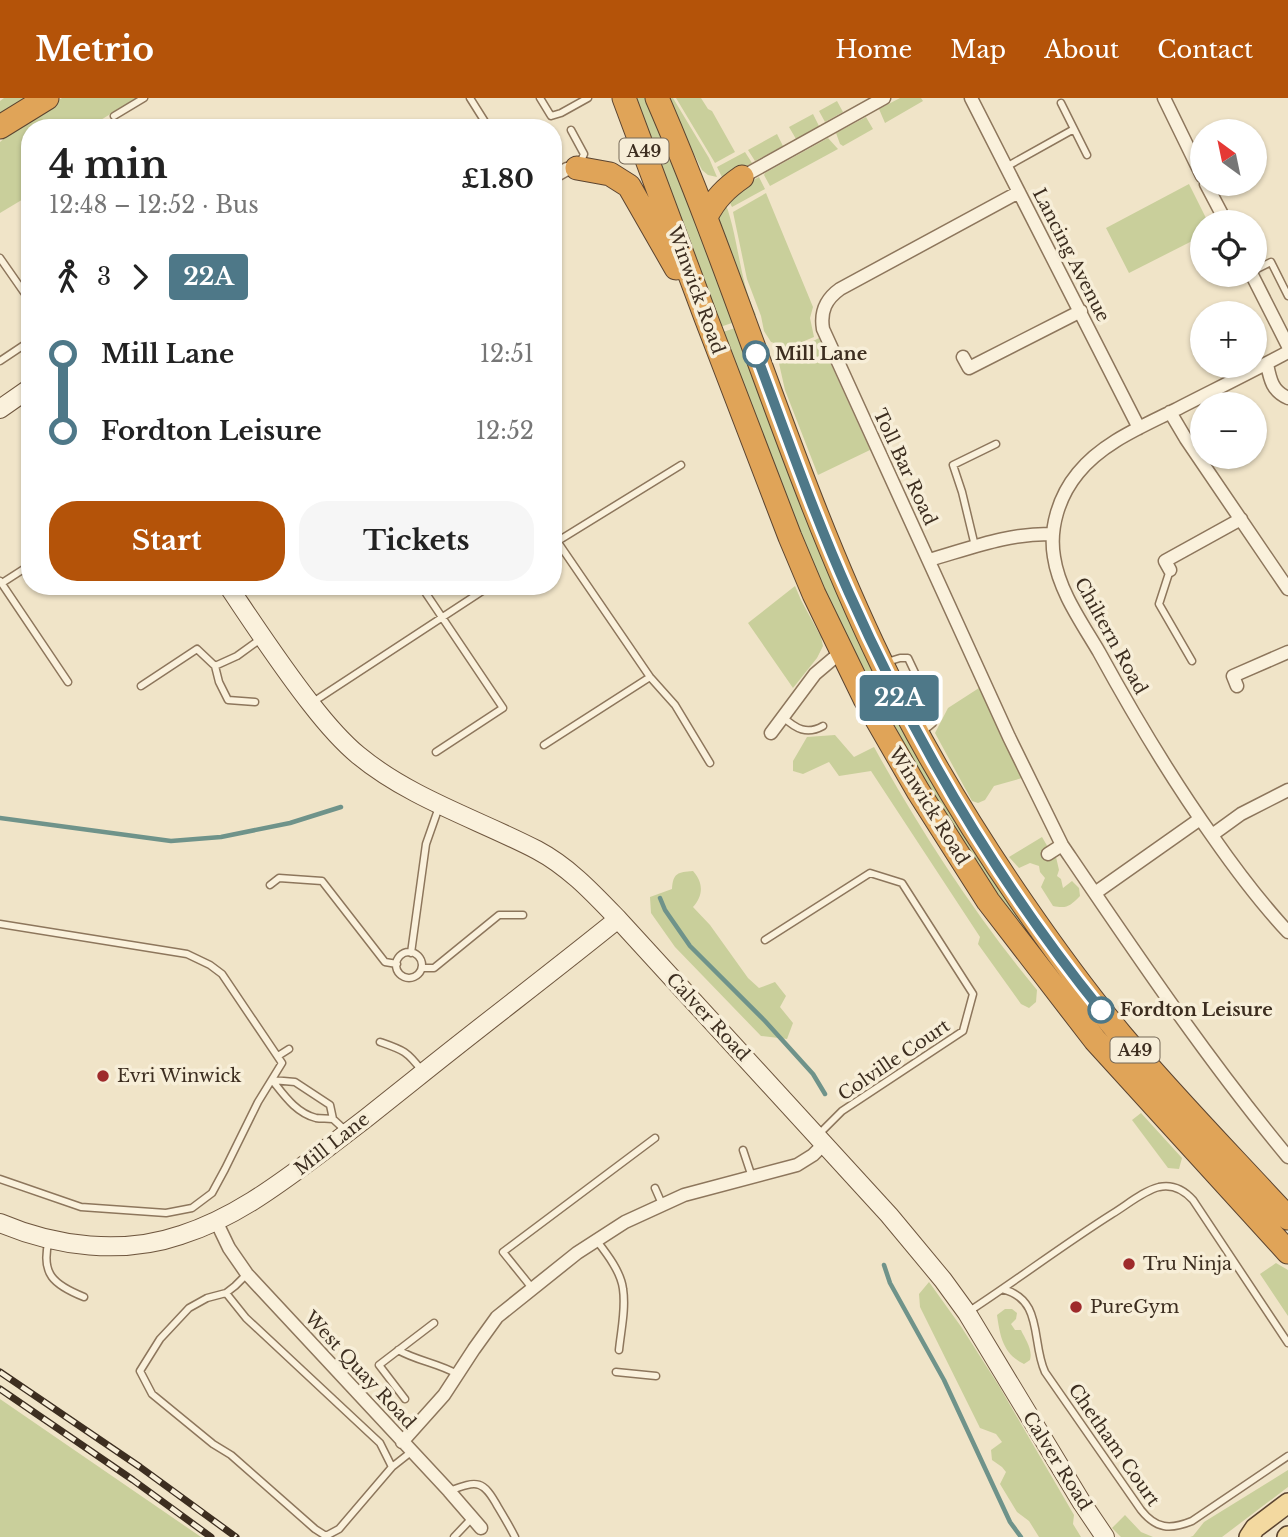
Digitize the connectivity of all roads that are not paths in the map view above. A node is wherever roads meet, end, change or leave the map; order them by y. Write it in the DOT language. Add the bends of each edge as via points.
graph roads {
  1 [pos="47,98"];
  2 [pos="144,98"];
  3 [pos="470,98"];
  4 [pos="540,98"];
  5 [pos="588,98"];
  6 [pos="624,98"];
  7 [pos="657,98"];
  8 [pos="884,98"];
  9 [pos="971,98"];
  10 [pos="1164,98"];
  11 [pos="1060,103"];
  12 [pos="114,116"];
  13 [pos="483,119"];
  14 [pos="0,127"];
  15 [pos="1074,129"];
  16 [pos="571,130"];
  17 [pos="1190,151"];
  18 [pos="1087,155"];
  19 [pos="1006,167"];
  20 [pos="578,168"];
  21 [pos="562,172"];
  22 [pos="742,177"];
  23 [pos="1019,192"];
  24 [pos="706,217"];
  25 [pos="0,258"];
  26 [pos="1267,265"];
  27 [pos="1261,287"];
  28 [pos="21,289"];
  29 [pos="1288,296"];
  30 [pos="1081,312"];
  31 [pos="706,318"];
  32 [pos="1288,346"];
  33 [pos="21,347"];
  34 [pos="1288,352"];
  35 [pos="963,357"];
  36 [pos="0,361"];
  37 [pos="1267,363"];
  38 [pos="1237,378"];
  39 [pos="21,394"];
  40 [pos="1288,398"];
  41 [pos="0,408"];
  42 [pos="1170,412"];
  43 [pos="1139,428"];
  44 [pos="996,444"];
  45 [pos="681,465"];
  46 [pos="1241,519"];
  47 [pos="1053,534"];
  48 [pos="562,539"];
  49 [pos="975,546"];
  50 [pos="562,553"];
  51 [pos="929,561"];
  52 [pos="21,570"];
  53 [pos="1170,570"];
  54 [pos="1,582"];
  55 [pos="1288,589"];
  56 [pos="234,595"];
  57 [pos="427,595"];
  58 [pos="476,595"];
  59 [pos="442,618"];
  60 [pos="263,638"];
  61 [pos="841,652"];
  62 [pos="1288,652"];
  63 [pos="1192,661"];
  64 [pos="215,666"];
  65 [pos="650,677"];
  66 [pos="68,682"];
  67 [pos="141,686"];
  68 [pos="1237,686"];
  69 [pos="255,702"];
  70 [pos="311,704"];
  71 [pos="783,718"];
  72 [pos="823,726"];
  73 [pos="771,733"];
  74 [pos="544,744"];
  75 [pos="436,752"];
  76 [pos="710,763"];
  77 [pos="1288,790"];
  78 [pos="440,805"];
  79 [pos="1200,819"];
  80 [pos="1212,835"];
  81 [pos="1062,845"];
  82 [pos="1048,854"];
  83 [pos="270,886"];
  84 [pos="1095,894"];
  85 [pos="523,915"];
  86 [pos="618,919"];
  87 [pos="0,924"];
  88 [pos="1288,932"];
  89 [pos="765,940"];
  90 [pos="411,953"];
  91 [pos="397,964"];
  92 [pos="422,968"];
  93 [pos="380,1042"];
  94 [pos="289,1049"];
  95 [pos="278,1056"];
  96 [pos="424,1072"];
  97 [pos="272,1080"];
  98 [pos="333,1119"];
  99 [pos="348,1132"];
  100 [pos="655,1138"];
  101 [pos="821,1140"];
  102 [pos="743,1150"];
  103 [pos="1288,1157"];
  104 [pos="752,1177"];
  105 [pos="0,1179"];
  106 [pos="655,1188"];
  107 [pos="662,1204"];
  108 [pos="1288,1218"];
  109 [pos="216,1221"];
  110 [pos="0,1223"];
  111 [pos="596,1239"];
  112 [pos="49,1240"];
  113 [pos="1288,1252"];
  114 [pos="247,1273"];
  115 [pos="532,1288"];
  116 [pos="1002,1289"];
  117 [pos="226,1293"];
  118 [pos="84,1297"];
  119 [pos="967,1313"];
  120 [pos="434,1323"];
  121 [pos="1288,1343"];
  122 [pos="398,1350"];
  123 [pos="619,1350"];
  124 [pos="617,1372"];
  125 [pos="457,1374"];
  126 [pos="656,1376"];
  127 [pos="405,1399"];
  128 [pos="402,1442"];
  129 [pos="411,1452"];
  130 [pos="1288,1456"];
  131 [pos="391,1467"];
  132 [pos="449,1492"];
  133 [pos="1288,1503"];
  134 [pos="1288,1516"];
  135 [pos="480,1528"];
  136 [pos="454,1537"];
  137 [pos="515,1537"];
  138 [pos="1105,1537"];
  139 [pos="1249,1537"];
  140 [pos="1257,1537"];
  1 -- 14 [label="highway"];
  2 -- 12 [label="lane"];
  3 -- 13 [label="lane"];
  4 -- 5 [label="lane" via="551,116"];
  6 -- 31 [label="highway, Winwick Road / A49"];
  7 -- 24 [label="highway, Winwick Road / A49"];
  8 -- 22 [label="street"];
  9 -- 19 [label="street, Lancing Avenue"];
  10 -- 17 [label="street"];
  11 -- 15 [label="lane"];
  15 -- 18 [label="lane"];
  15 -- 19 [label="lane"];
  16 -- 20 [label="lane" via="584,154"];
  19 -- 23 [label="street, Lancing Avenue"];
  20 -- 21 [label="street"];
  20 -- 31 [label="highway" via="610,174 629,186"];
  22 -- 24 [label="highway" via="717,198"];
  23 -- 30 [label="street, Lancing Avenue"];
  23 -- 51 [label="street, Toll Bar Road" via="846,285 829,298 822,315 823,329"];
  24 -- 108 [label="highway, Winwick Road / A49" via="848,591 918,735 998,868 1087,993"];
  25 -- 28 [label="lane"];
  26 -- 29 [label="lane" via="1271,262"];
  27 -- 32 [label="street"];
  30 -- 35 [label="street" via="969,368"];
  30 -- 43 [label="street, Lancing Avenue"];
  31 -- 61 [label="highway, Winwick Road / A49" via="790,537"];
  33 -- 36 [label="lane"];
  34 -- 37 [label="street, Chiltern Road"];
  37 -- 40 [label="street" via="1273,386"];
  38 -- 42 [label="street, Chiltern Road"];
  39 -- 41 [label="street"];
  42 -- 43 [label="street, Chiltern Road"];
  42 -- 46 [label="street"];
  43 -- 47 [label="street, Chiltern Road" via="1108,446 1077,474 1057,512"];
  44 -- 49 [label="lane" via="953,465"];
  45 -- 48 [label="lane"];
  46 -- 53 [label="street" via="1165,561"];
  46 -- 55 [label="street"];
  47 -- 49 [label="street" via="1017,535"];
  47 -- 79 [label="street, Chiltern Road" via="1054,558 1065,592"];
  49 -- 51 [label="street"];
  50 -- 65 [label="lane"];
  51 -- 81 [label="street, Toll Bar Road"];
  52 -- 54 [label="lane"];
  53 -- 63 [label="lane" via="1159,604"];
  54 -- 66 [label="lane"];
  56 -- 60 [label="street, Calver Road"];
  57 -- 59 [label="lane"];
  58 -- 59 [label="lane"];
  59 -- 70 [label="lane"];
  59 -- 75 [label="lane" via="503,708"];
  60 -- 64 [label="lane"];
  60 -- 70 [label="street, Calver Road"];
  61 -- 71 [label="street" via="815,674"];
  61 -- 113 [label="highway, Winwick Road / A49" via="918,792 988,901 1095,1040"];
  62 -- 68 [label="street" via="1233,676"];
  64 -- 67 [label="lane" via="197,649"];
  64 -- 69 [label="lane" via="228,700"];
  65 -- 74 [label="lane"];
  65 -- 76 [label="lane" via="675,705"];
  70 -- 78 [label="street, Calver Road" via="358,756"];
  71 -- 72 [label="lane" via="803,731"];
  71 -- 73 [label="street"];
  77 -- 80 [label="street"];
  78 -- 86 [label="street, Calver Road" via="563,866"];
  78 -- 90 [label="lane" via="426,844"];
  79 -- 80 [label="street, Chiltern Road"];
  79 -- 84 [label="street"];
  80 -- 88 [label="street, Chiltern Road" via="1252,892"];
  81 -- 82 [label="street"];
  81 -- 84 [label="street, Toll Bar Road"];
  83 -- 91 [label="lane" via="279,878 322,881 386,962"];
  84 -- 103 [label="street, Toll Bar Road" via="1161,991"];
  85 -- 92 [label="lane" via="499,915 434,968"];
  86 -- 96 [label="street, Mill Lane"];
  86 -- 101 [label="street, Calver Road"];
  87 -- 95 [label="lane" via="187,954 211,965 222,974"];
  89 -- 101 [label="lane, Colville Court" via="870,873 902,883 973,994 963,1031 842,1111"];
  90 -- 91 [label="lane" via="399,957"];
  90 -- 92 [label="lane" via="420,958"];
  91 -- 92 [label="lane" via="399,973 408,978"];
  93 -- 96 [label="lane" via="408,1053"];
  94 -- 95 [label="lane"];
  95 -- 97 [label="lane" via="282,1063"];
  96 -- 99 [label="street, Mill Lane"];
  97 -- 98 [label="lane" via="290,1103 314,1118"];
  97 -- 98 [label="lane" via="295,1082 313,1093 330,1105"];
  97 -- 105 [label="lane" via="212,1193 192,1208 166,1213 80,1207"];
  98 -- 99 [label="lane"];
  99 -- 109 [label="street, Mill Lane" via="279,1185"];
  100 -- 115 [label="lane" via="503,1252"];
  101 -- 104 [label="street" via="813,1155 797,1165"];
  101 -- 119 [label="street, Calver Road" via="919,1250"];
  102 -- 104 [label="lane"];
  104 -- 107 [label="street"];
  106 -- 107 [label="lane"];
  107 -- 111 [label="street"];
  109 -- 112 [label="street, Mill Lane" via="144,1244 105,1246"];
  109 -- 114 [label="street, West Quay Road"];
  110 -- 112 [label="street, Mill Lane"];
  111 -- 115 [label="street"];
  111 -- 123 [label="lane" via="623,1288"];
  112 -- 118 [label="lane" via="45,1262 49,1274 66,1290"];
  114 -- 117 [label="lane"];
  114 -- 128 [label="street, West Quay Road"];
  115 -- 125 [label="street" via="497,1317"];
  116 -- 119 [label="lane"];
  116 -- 121 [label="lane" via="1147,1192 1167,1186 1193,1200"];
  116 -- 130 [label="lane, Chetham Court" via="1022,1298 1032,1313 1045,1372 1141,1510 1157,1524 1181,1526 1192,1521"];
  117 -- 131 [label="lane" via="246,1318 380,1443"];
  117 -- 131 [label="lane" via="189,1308 160,1339 140,1371 152,1394 326,1536 338,1529"];
  119 -- 138 [label="street, Calver Road"];
  120 -- 122 [label="lane"];
  122 -- 125 [label="lane"];
  122 -- 127 [label="lane" via="379,1365"];
  124 -- 126 [label="lane"];
  125 -- 128 [label="street"];
  128 -- 129 [label="street, West Quay Road"];
  129 -- 131 [label="lane"];
  129 -- 132 [label="street, West Quay Road"];
  132 -- 135 [label="street, West Quay Road"];
  132 -- 137 [label="lane" via="482,1485"];
  133 -- 139 [label="main road"];
  134 -- 140 [label="main road"];
  135 -- 136 [label="lane"];
}
